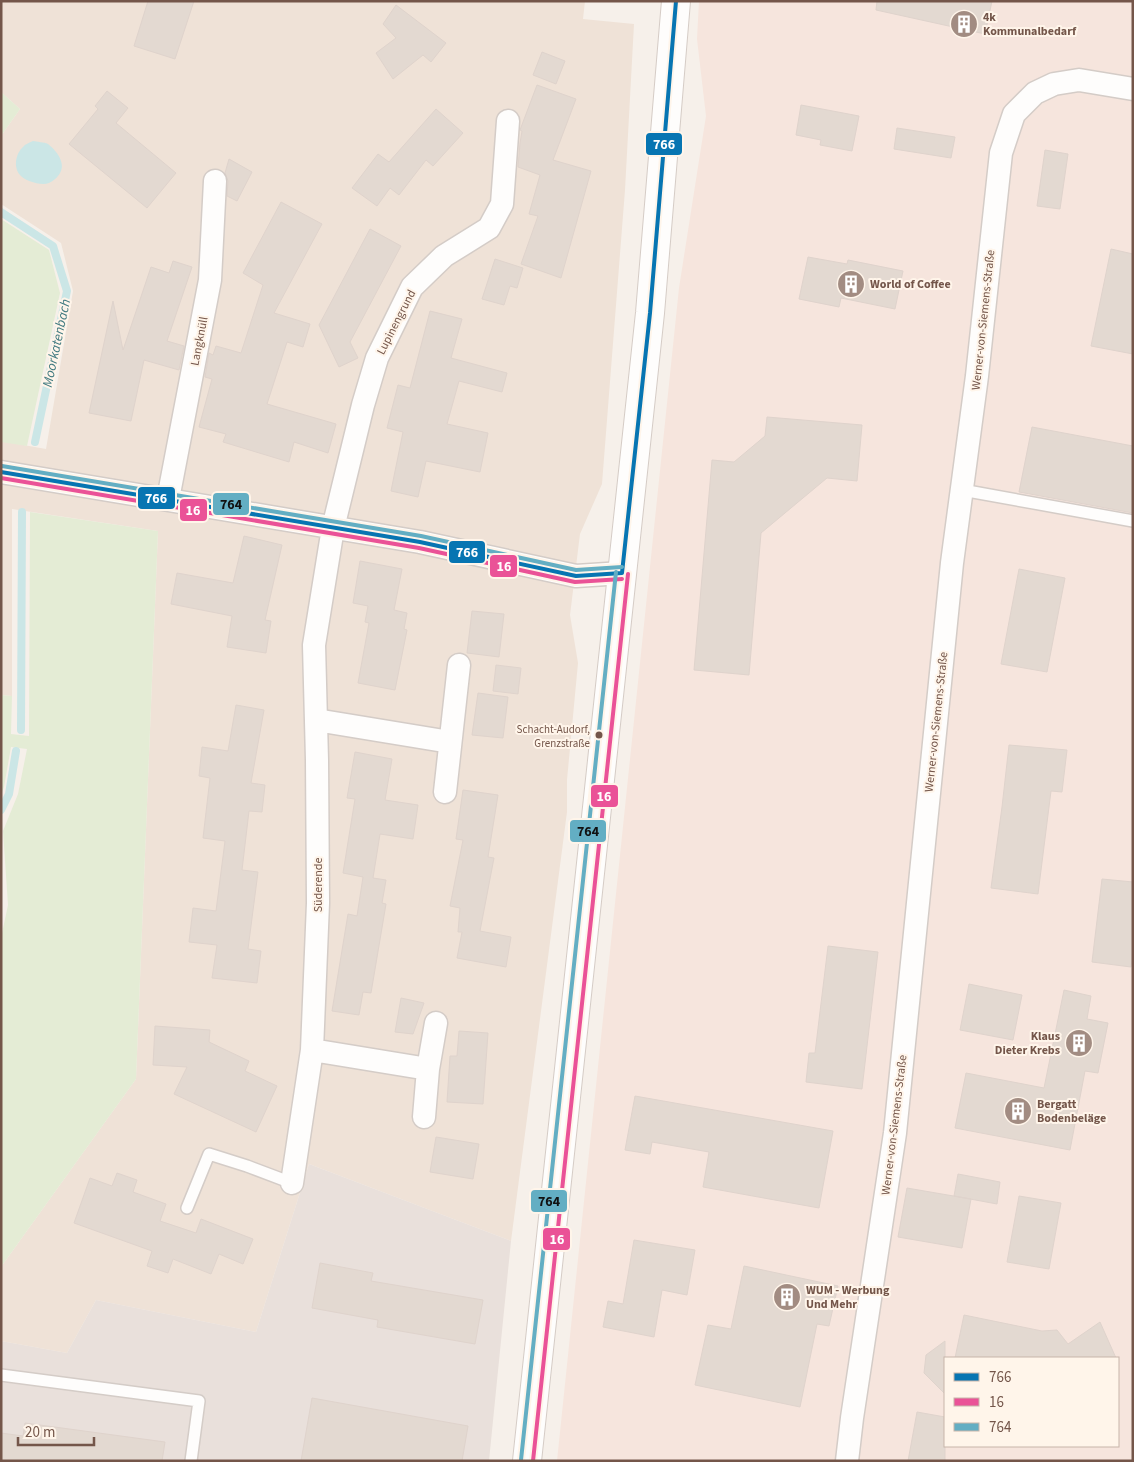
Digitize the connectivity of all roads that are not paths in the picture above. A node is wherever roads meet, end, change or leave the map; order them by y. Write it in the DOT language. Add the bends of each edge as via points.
graph roads {
  1 [pos="676,1"];
  2 [pos="1133,89"];
  3 [pos="508,121"];
  4 [pos="216,181"];
  5 [pos="1,472"];
  6 [pos="962,490"];
  7 [pos="168,499"];
  8 [pos="1133,521"];
  9 [pos="332,528"];
  10 [pos="622,573"];
  11 [pos="460,665"];
  12 [pos="316,720"];
  13 [pos="450,742"];
  14 [pos="445,792"];
  15 [pos="436,1023"];
  16 [pos="312,1050"];
  17 [pos="428,1069"];
  18 [pos="424,1116"];
  19 [pos="292,1183"];
  20 [pos="187,1208"];
  21 [pos="1,1375"];
  22 [pos="191,1461"];
  23 [pos="527,1461"];
  24 [pos="847,1461"];
  1 -- 10 [label="street" via="650,313"];
  2 -- 6 [label="street, Werner-von-Siemens-Straße" via="1079,80 1054,84 1035,93 1014,114 1001,154"];
  3 -- 9 [label="street, Lupinengrund" via="502,204 489,228 444,256 412,287 377,358"];
  4 -- 7 [label="street, Langknüll" via="210,280"];
  5 -- 7 [label="street"];
  6 -- 8 [label="lane"];
  6 -- 24 [label="street, Werner-von-Siemens-Straße" via="895,1133"];
  7 -- 9 [label="street"];
  9 -- 10 [label="street" via="420,542 576,576"];
  9 -- 12 [label="street, Süderende" via="314,645"];
  10 -- 23 [label="street"];
  11 -- 13 [label="street"];
  12 -- 13 [label="street"];
  12 -- 16 [label="street, Süderende" via="318,902"];
  13 -- 14 [label="street"];
  15 -- 17 [label="street"];
  16 -- 17 [label="street"];
  16 -- 19 [label="street, Süderende"];
  17 -- 18 [label="street"];
  19 -- 20 [label="lane" via="209,1154"];
  21 -- 22 [label="lane" via="199,1401"];
}
